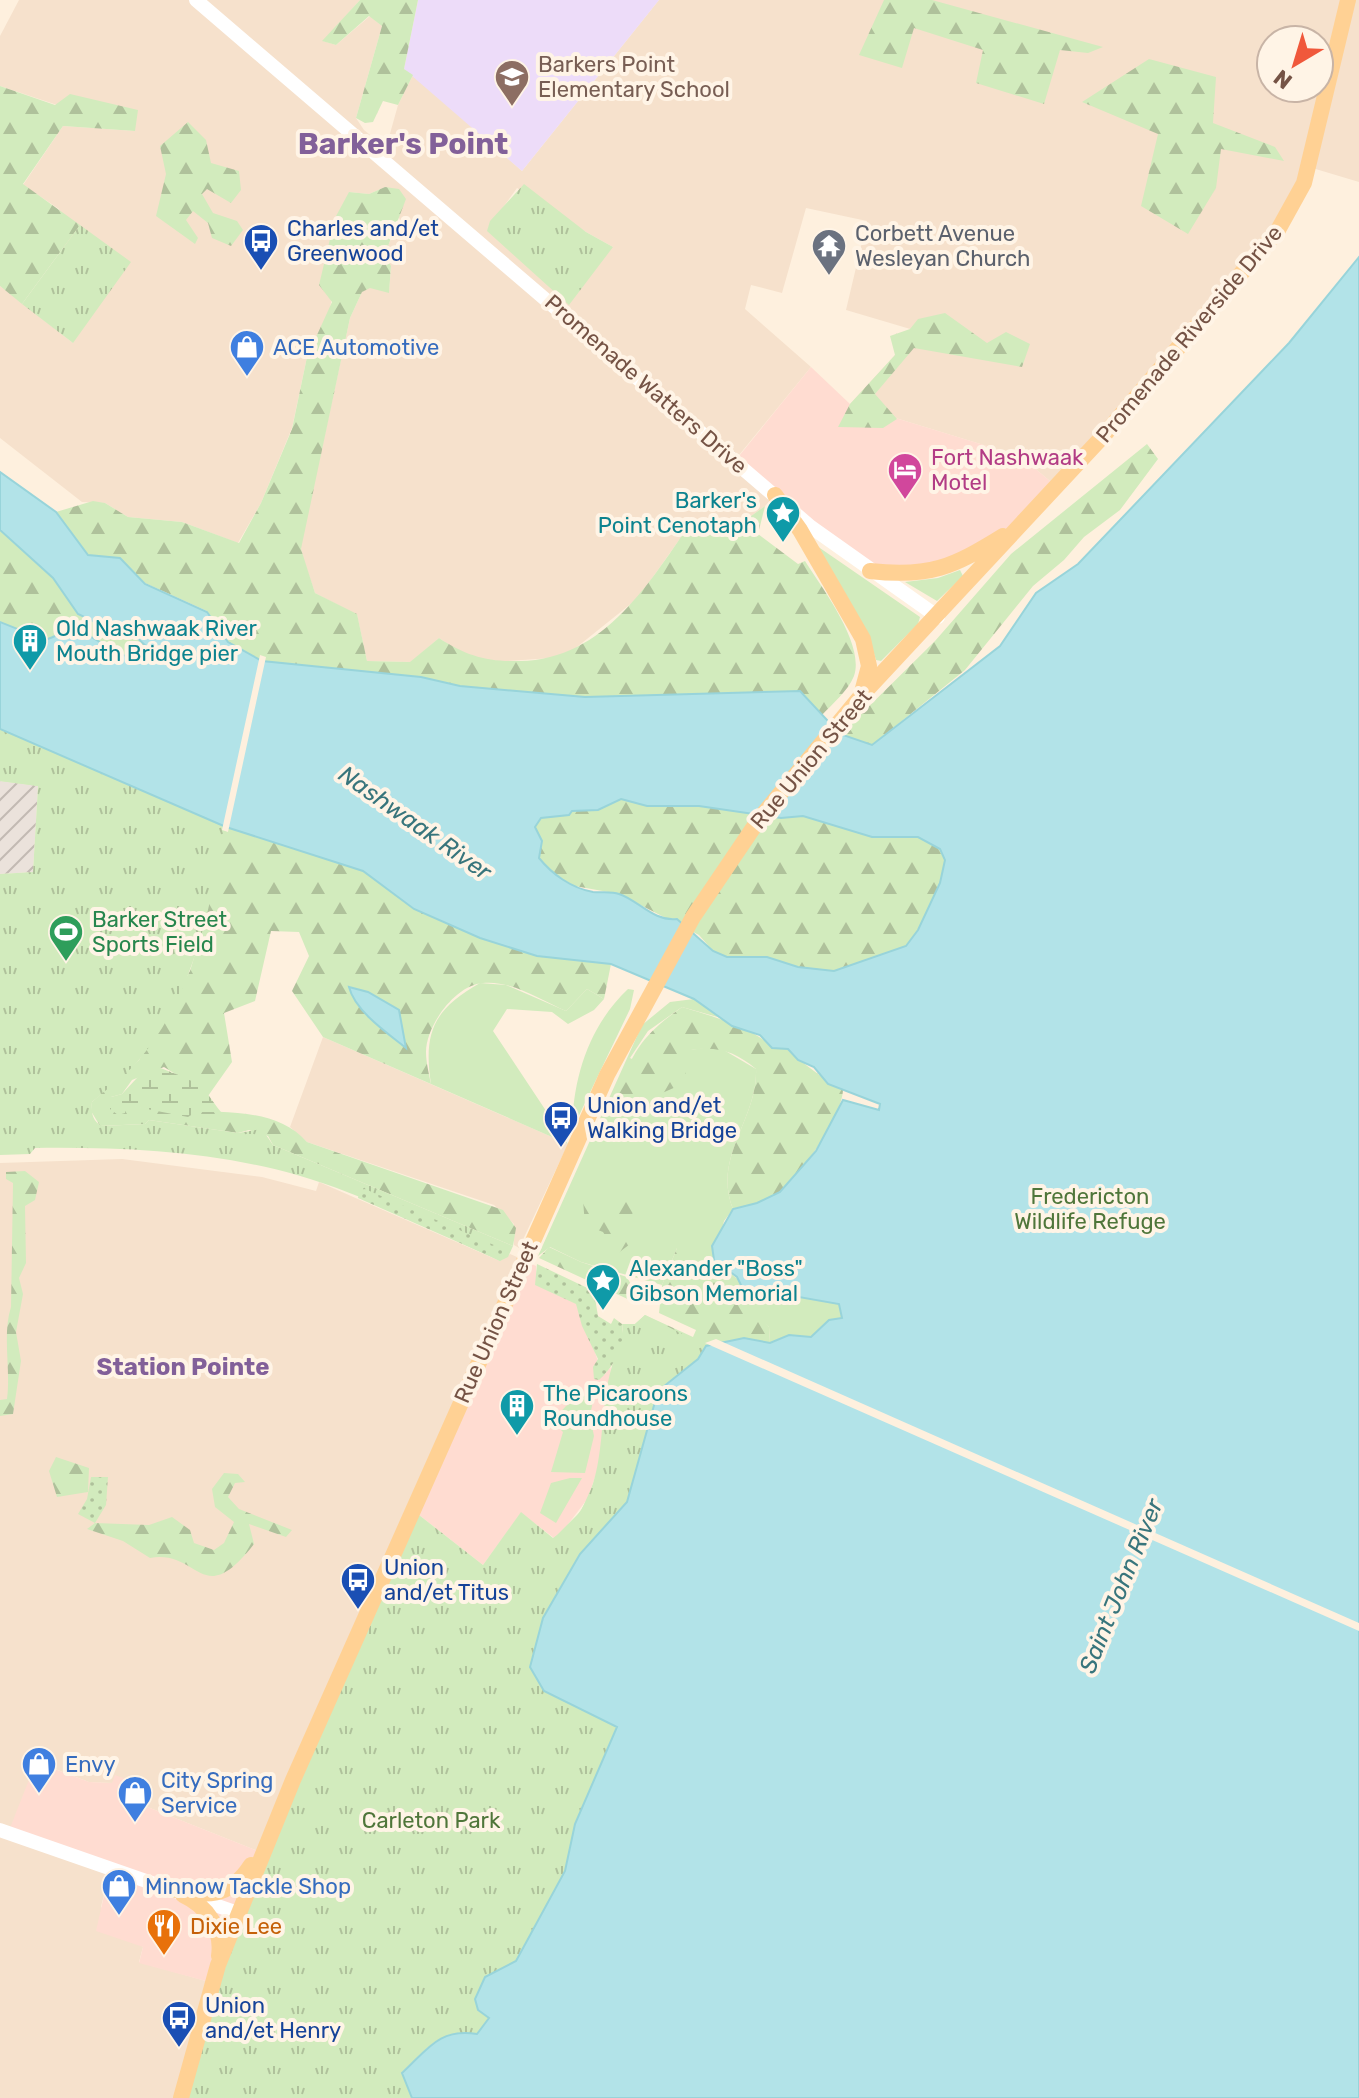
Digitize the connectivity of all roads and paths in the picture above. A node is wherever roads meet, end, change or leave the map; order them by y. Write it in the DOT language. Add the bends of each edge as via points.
graph roads {
  1 [pos="196,0"];
  2 [pos="1348,0"];
  3 [pos="775,495"];
  4 [pos="1021,525"];
  5 [pos="870,571"];
  6 [pos="938,617"];
  7 [pos="860,697"];
  8 [pos="0,1830"];
  9 [pos="263,1853"];
  10 [pos="171,1889"];
  11 [pos="238,1913"];
  12 [pos="218,1965"];
  13 [pos="181,2098"];
  1 -- 3 [label="main road, Promenade Watters Drive"];
  2 -- 4 [label="main road, Promenade Riverside Drive" via="1309,166 1289,214 1197,328"];
  3 -- 5 [label="main road, Promenade Watters Drive"];
  3 -- 7 [label="main road" via="863,639 869,666"];
  4 -- 5 [label="main road" via="950,567 925,574"];
  4 -- 6 [label="main road, Promenade Riverside Drive"];
  5 -- 6 [label="main road, Promenade Watters Drive"];
  6 -- 7 [label="main road, Rue Union Street"];
  7 -- 9 [label="main road, Rue Union Street" via="732,858 634,1021"];
  8 -- 10 [label="main road"];
  9 -- 10 [label="main road" via="226,1892"];
  9 -- 11 [label="main road, Rue Union Street"];
  10 -- 11 [label="main road"];
  10 -- 12 [label="main road" via="197,1902 212,1919 221,1946"];
  11 -- 12 [label="main road, Rue Union Street"];
  12 -- 13 [label="main road, Rue Union Street"];
}
